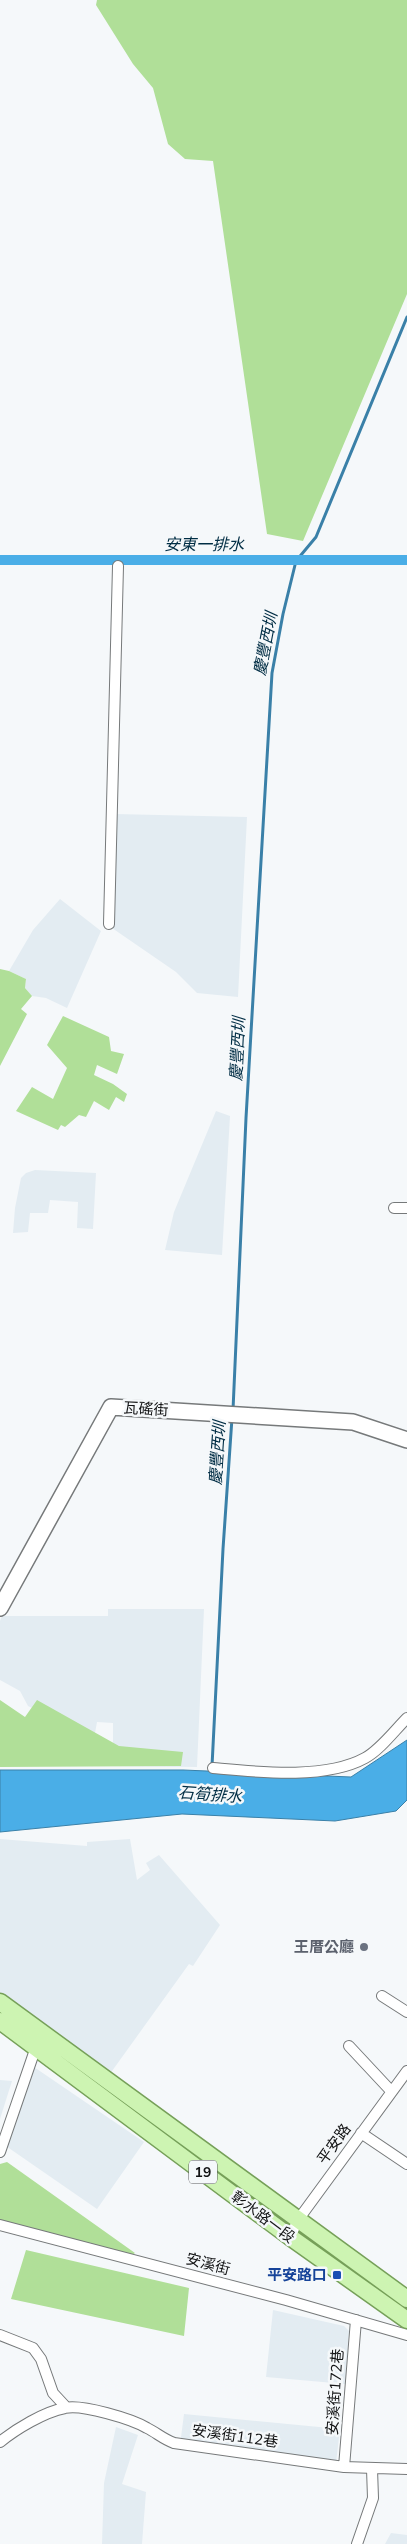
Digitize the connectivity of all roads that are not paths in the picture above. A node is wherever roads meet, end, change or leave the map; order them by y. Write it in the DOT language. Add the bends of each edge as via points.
graph roads {
  1 [pos="118,566"];
  2 [pos="109,924"];
  3 [pos="394,1208"];
  4 [pos="407,1208"];
  5 [pos="407,1440"];
  6 [pos="0,1608"];
  7 [pos="407,1718"];
  8 [pos="213,1768"];
  9 [pos="382,1996"];
  10 [pos="0,2002"];
  11 [pos="407,2012"];
  12 [pos="0,2021"];
  13 [pos="40,2040"];
  14 [pos="349,2046"];
  15 [pos="407,2071"];
  16 [pos="391,2092"];
  17 [pos="360,2134"];
  18 [pos="0,2152"];
  19 [pos="407,2164"];
  20 [pos="298,2220"];
  21 [pos="0,2225"];
  22 [pos="290,2238"];
  23 [pos="407,2299"];
  24 [pos="356,2320"];
  25 [pos="407,2320"];
  26 [pos="0,2336"];
  27 [pos="407,2336"];
  28 [pos="66,2407"];
  29 [pos="0,2442"];
  30 [pos="344,2468"];
  31 [pos="372,2469"];
  32 [pos="407,2469"];
  33 [pos="357,2544"];
  1 -- 2 [label="street"];
  3 -- 4 [label="street"];
  5 -- 6 [label="street, 瓦磘街" via="353,1422 111,1407"];
  7 -- 8 [label="street" via="366,1758 345,1766 316,1771 255,1772"];
  9 -- 11 [label="street"];
  10 -- 13 [label="main road, 彰水路一段 / 19"];
  12 -- 13 [label="main road, 彰水路一段 / 19"];
  13 -- 18 [label="street"];
  13 -- 20 [label="main road, 彰水路一段 / 19"];
  13 -- 22 [label="main road, 彰水路一段 / 19"];
  14 -- 16 [label="street"];
  15 -- 16 [label="street, 平安路"];
  16 -- 17 [label="street, 平安路"];
  17 -- 19 [label="street"];
  17 -- 20 [label="street, 平安路"];
  20 -- 22 [label="street, 平安路"];
  20 -- 23 [label="main road, 彰水路一段 / 19"];
  21 -- 24 [label="street, 安溪街"];
  22 -- 25 [label="main road, 彰水路一段 / 19"];
  24 -- 27 [label="street, 安溪街"];
  24 -- 30 [label="street, 安溪街172巷"];
  26 -- 28 [label="street" via="33,2348 41,2359 53,2393"];
  28 -- 29 [label="street" via="17,2428"];
  28 -- 30 [label="street, 安溪街112巷" via="114,2415 174,2443"];
  30 -- 31 [label="street, 安溪街112巷"];
  31 -- 32 [label="street, 安溪街112巷"];
  31 -- 33 [label="street" via="373,2498"];
}
